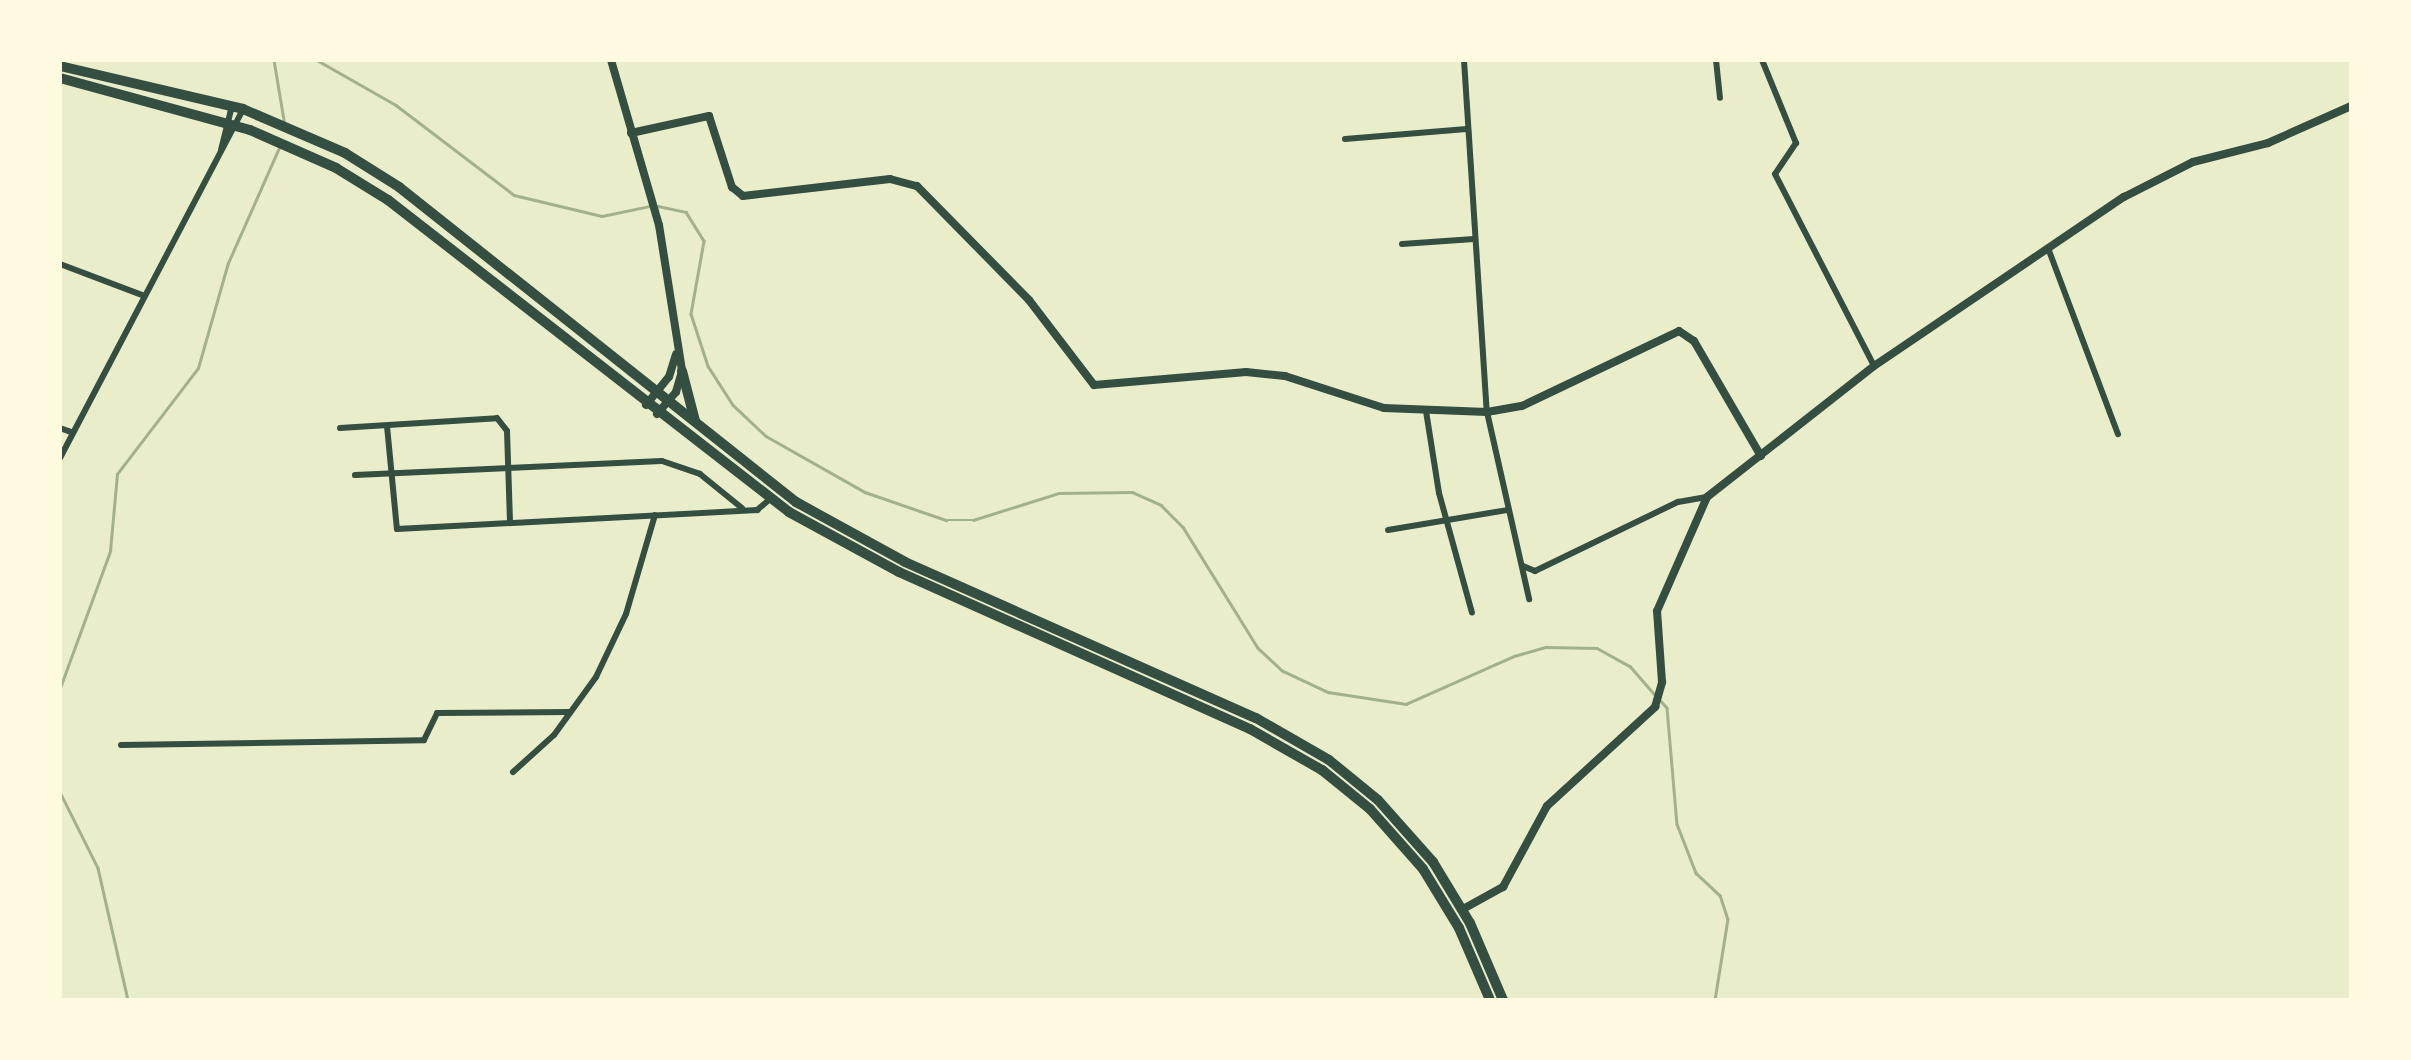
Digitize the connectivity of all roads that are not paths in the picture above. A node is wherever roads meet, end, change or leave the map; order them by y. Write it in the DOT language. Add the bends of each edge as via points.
graph roads {
  1 [pos="612,60"];
  2 [pos="1464,60"];
  3 [pos="1716,60"];
  4 [pos="1762,60"];
  5 [pos="60,66"];
  6 [pos="60,78"];
  7 [pos="1720,98"];
  8 [pos="2351,106"];
  9 [pos="238,108"];
  10 [pos="232,124"];
  11 [pos="1467,128"];
  12 [pos="630,133"];
  13 [pos="1345,140"];
  14 [pos="1474,239"];
  15 [pos="1402,244"];
  16 [pos="2047,246"];
  17 [pos="60,264"];
  18 [pos="142,294"];
  19 [pos="675,349"];
  20 [pos="1874,366"];
  21 [pos="682,371"];
  22 [pos="658,392"];
  23 [pos="669,401"];
  24 [pos="646,405"];
  25 [pos="1426,411"];
  26 [pos="1487,412"];
  27 [pos="657,414"];
  28 [pos="695,422"];
  29 [pos="387,426"];
  30 [pos="60,428"];
  31 [pos="340,428"];
  32 [pos="71,432"];
  33 [pos="2118,434"];
  34 [pos="1761,456"];
  35 [pos="60,458"];
  36 [pos="508,466"];
  37 [pos="355,475"];
  38 [pos="389,475"];
  39 [pos="1707,497"];
  40 [pos="770,500"];
  41 [pos="742,508"];
  42 [pos="1508,510"];
  43 [pos="655,515"];
  44 [pos="510,522"];
  45 [pos="1447,523"];
  46 [pos="1388,530"];
  47 [pos="1523,566"];
  48 [pos="1529,598"];
  49 [pos="1472,613"];
  50 [pos="570,712"];
  51 [pos="121,745"];
  52 [pos="512,772"];
  53 [pos="1463,909"];
  54 [pos="1490,1000"];
  55 [pos="1503,1000"];
  1 -- 12 [label="street"];
  2 -- 11 [label="street"];
  3 -- 7 [label="street"];
  4 -- 20 [label="street" via="1796,143 1775,174"];
  5 -- 9 [label="main road"];
  6 -- 10 [label="main road"];
  8 -- 16 [label="street" via="2268,143 2167,174"];
  9 -- 10 [label="street"];
  9 -- 22 [label="main road" via="298,130 399,187"];
  10 -- 18 [label="street"];
  10 -- 24 [label="main road" via="297,148 388,200"];
  11 -- 13 [label="street"];
  11 -- 14 [label="street"];
  12 -- 19 [label="street" via="657,219"];
  12 -- 25 [label="street" via="709,116 732,187 742,196 890,179 917,186 1028,300 1094,385 1246,372 1285,376 1384,408"];
  14 -- 15 [label="street"];
  14 -- 26 [label="street"];
  16 -- 20 [label="street"];
  16 -- 33 [label="street"];
  17 -- 18 [label="street"];
  18 -- 32 [label="street"];
  19 -- 21 [label="street"];
  19 -- 22 [label="street"];
  20 -- 34 [label="street"];
  21 -- 23 [label="street"];
  21 -- 28 [label="main road"];
  22 -- 23 [label="main road"];
  22 -- 24 [label="street"];
  23 -- 27 [label="street"];
  23 -- 28 [label="main road"];
  24 -- 27 [label="main road"];
  25 -- 26 [label="street"];
  25 -- 45 [label="street"];
  26 -- 34 [label="street" via="1522,406 1678,331 1694,341"];
  26 -- 42 [label="street"];
  27 -- 40 [label="main road"];
  28 -- 53 [label="main road" via="769,484 853,536 1308,747 1397,820"];
  29 -- 31 [label="street"];
  29 -- 36 [label="street" via="497,418 506,425"];
  29 -- 38 [label="street"];
  30 -- 32 [label="street"];
  32 -- 35 [label="street"];
  34 -- 39 [label="street"];
  36 -- 38 [label="street"];
  36 -- 41 [label="street" via="662,460 700,474"];
  36 -- 44 [label="street"];
  37 -- 38 [label="street"];
  38 -- 44 [label="street" via="397,529"];
  39 -- 47 [label="street" via="1678,502 1535,571"];
  39 -- 53 [label="street" via="1657,611 1661,676 1655,707 1547,806 1498,892"];
  40 -- 41 [label="street" via="758,510"];
  40 -- 54 [label="main road" via="899,572 1250,729 1322,770 1370,809 1423,870 1460,928"];
  41 -- 43 [label="street"];
  42 -- 45 [label="street"];
  42 -- 47 [label="street"];
  43 -- 44 [label="street"];
  43 -- 50 [label="street" via="619,632"];
  45 -- 46 [label="street"];
  45 -- 49 [label="street"];
  47 -- 48 [label="street"];
  50 -- 51 [label="street" via="437,713 424,740"];
  50 -- 52 [label="street"];
  53 -- 55 [label="main road"];
}
